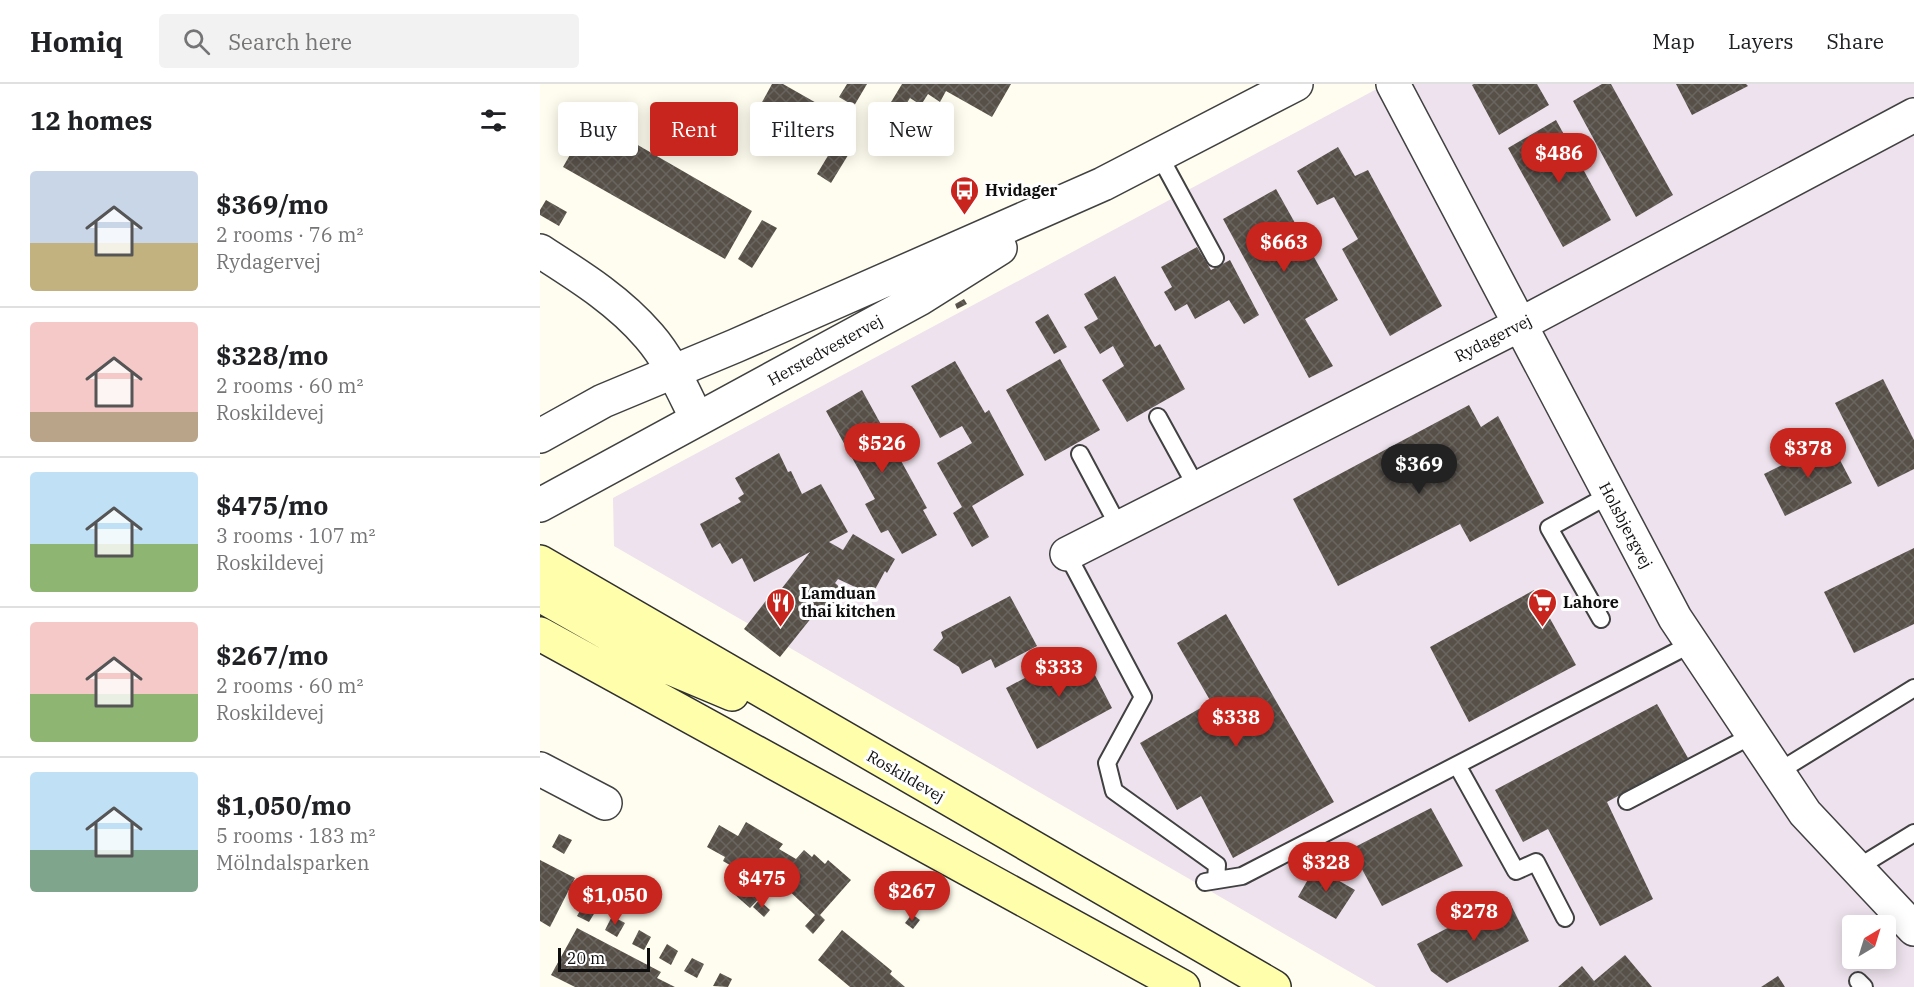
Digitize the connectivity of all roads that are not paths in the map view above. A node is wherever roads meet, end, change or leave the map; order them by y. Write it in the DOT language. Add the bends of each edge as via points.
graph roads {
  1 [pos="1296,84"];
  2 [pos="1393,84"];
  3 [pos="1914,115"];
  4 [pos="1160,155"];
  5 [pos="1104,184"];
  6 [pos="540,251"];
  7 [pos="1215,258"];
  8 [pos="1521,324"];
  9 [pos="674,372"];
  10 [pos="1158,417"];
  11 [pos="697,419"];
  12 [pos="540,436"];
  13 [pos="1080,454"];
  14 [pos="1197,488"];
  15 [pos="1609,495"];
  16 [pos="540,505"];
  17 [pos="1119,527"];
  18 [pos="1067,554"];
  19 [pos="540,562"];
  20 [pos="540,596"];
  21 [pos="1601,619"];
  22 [pos="540,634"];
  23 [pos="1693,644"];
  24 [pos="1914,688"];
  25 [pos="1754,735"];
  26 [pos="850,743"];
  27 [pos="1457,765"];
  28 [pos="540,769"];
  29 [pos="1778,772"];
  30 [pos="1627,801"];
  31 [pos="605,803"];
  32 [pos="1914,832"];
  33 [pos="1857,868"];
  34 [pos="1565,918"];
  35 [pos="1914,929"];
  36 [pos="1183,987"];
  37 [pos="1274,987"];
  1 -- 4 [label="street, Herstedvestervej"];
  2 -- 8 [label="street, Holsbjergvej"];
  3 -- 8 [label="street, Rydagervej"];
  4 -- 5 [label="street, Herstedvestervej"];
  4 -- 7 [label="lane"];
  5 -- 9 [label="street, Herstedvestervej"];
  5 -- 11 [label="street, Herstedvestervej" via="918,298"];
  6 -- 9 [label="street" via="601,290 626,312 650,337"];
  8 -- 14 [label="street, Rydagervej"];
  8 -- 15 [label="street, Holsbjergvej"];
  9 -- 11 [label="street"];
  9 -- 12 [label="street, Herstedvestervej" via="603,401"];
  10 -- 14 [label="lane"];
  11 -- 16 [label="street, Herstedvestervej"];
  13 -- 17 [label="lane"];
  14 -- 17 [label="street, Rydagervej"];
  15 -- 21 [label="lane" via="1549,528"];
  15 -- 23 [label="street, Holsbjergvej"];
  17 -- 18 [label="street, Rydagervej"];
  18 -- 27 [label="lane" via="1143,697 1107,763 1114,791 1217,865 1211,881 1242,876"];
  19 -- 26 [label="main road, Roskildevej"];
  20 -- 26 [label="main road" via="663,665"];
  22 -- 36 [label="main road"];
  23 -- 25 [label="street, Holsbjergvej"];
  23 -- 27 [label="lane"];
  24 -- 29 [label="lane"];
  25 -- 29 [label="street, Holsbjergvej"];
  25 -- 30 [label="lane"];
  26 -- 37 [label="main road, Roskildevej"];
  27 -- 34 [label="lane" via="1516,871 1536,862"];
  28 -- 31 [label="street"];
  29 -- 33 [label="street, Holsbjergvej" via="1805,813"];
  32 -- 33 [label="lane"];
  33 -- 35 [label="street, Holsbjergvej"];
}
